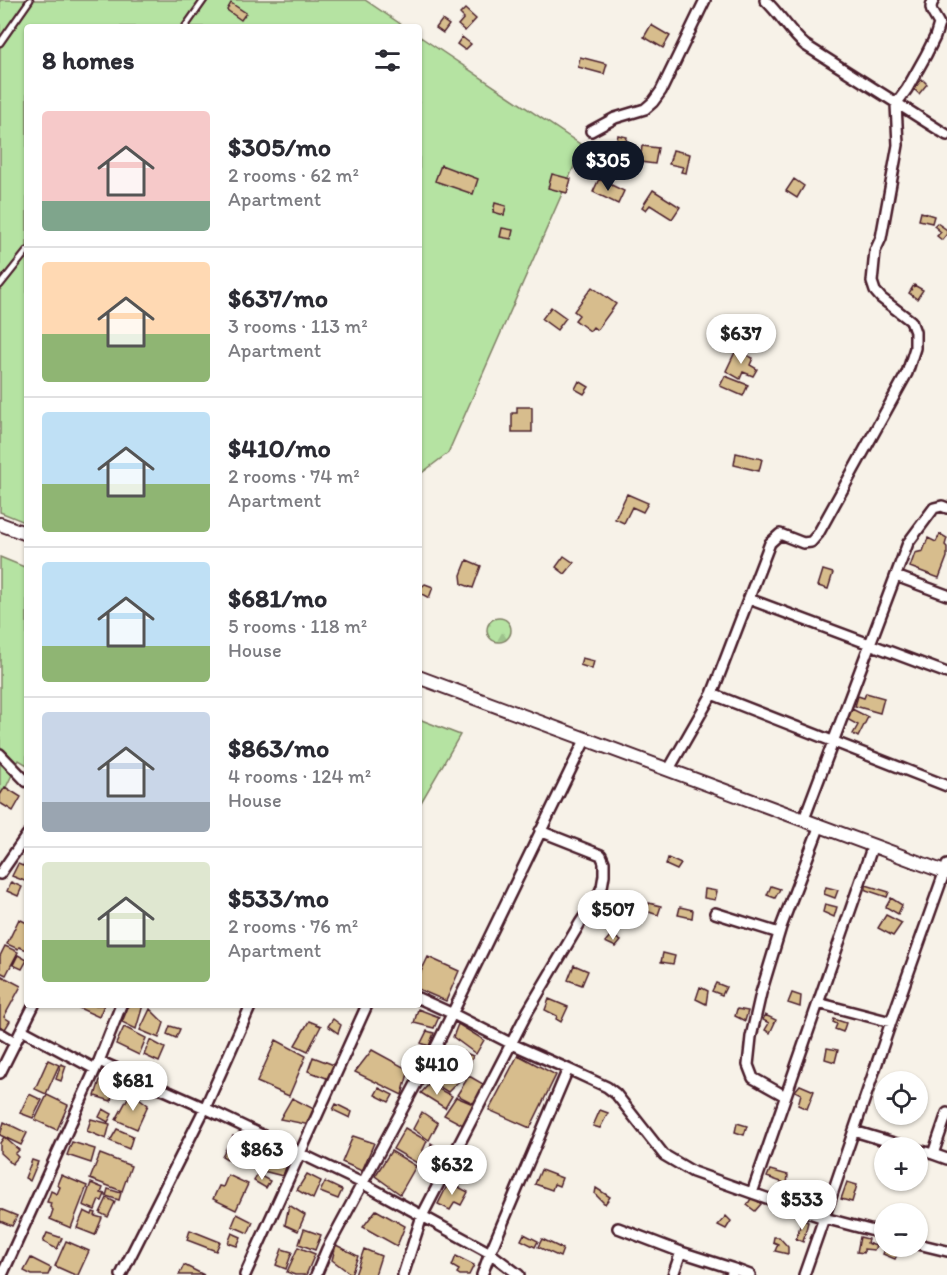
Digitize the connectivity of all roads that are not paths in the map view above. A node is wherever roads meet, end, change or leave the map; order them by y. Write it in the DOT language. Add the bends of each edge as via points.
graph roads {
  1 [pos="30,0"];
  2 [pos="204,0"];
  3 [pos="705,0"];
  4 [pos="765,0"];
  5 [pos="934,0"];
  6 [pos="187,24"];
  7 [pos="0,43"];
  8 [pos="896,104"];
  9 [pos="591,130"];
  10 [pos="947,135"];
  11 [pos="24,255"];
  12 [pos="0,285"];
  13 [pos="947,508"];
  14 [pos="0,524"];
  15 [pos="24,533"];
  16 [pos="896,576"];
  17 [pos="947,595"];
  18 [pos="749,599"];
  19 [pos="870,645"];
  20 [pos="947,674"];
  21 [pos="422,678"];
  22 [pos="712,694"];
  23 [pos="586,738"];
  24 [pos="833,741"];
  25 [pos="0,754"];
  26 [pos="669,769"];
  27 [pos="24,780"];
  28 [pos="947,786"];
  29 [pos="804,819"];
  30 [pos="820,825"];
  31 [pos="540,831"];
  32 [pos="24,839"];
  33 [pos="873,845"];
  34 [pos="946,870"];
  35 [pos="0,874"];
  36 [pos="715,913"];
  37 [pos="779,933"];
  38 [pos="422,1000"];
  39 [pos="818,1003"];
  40 [pos="33,1008"];
  41 [pos="120,1008"];
  42 [pos="250,1008"];
  43 [pos="366,1008"];
  44 [pos="451,1013"];
  45 [pos="891,1022"];
  46 [pos="22,1030"];
  47 [pos="0,1033"];
  48 [pos="15,1042"];
  49 [pos="512,1044"];
  50 [pos="97,1065"];
  51 [pos="568,1069"];
  52 [pos="0,1073"];
  53 [pos="785,1096"];
  54 [pos="205,1108"];
  55 [pos="947,1113"];
  56 [pos="854,1131"];
  57 [pos="874,1137"];
  58 [pos="928,1153"];
  59 [pos="300,1154"];
  60 [pos="933,1154"];
  61 [pos="947,1159"];
  62 [pos="362,1183"];
  63 [pos="752,1193"];
  64 [pos="422,1216"];
  65 [pos="824,1218"];
  66 [pos="618,1227"];
  67 [pos="874,1231"];
  68 [pos="928,1246"];
  69 [pos="947,1251"];
  70 [pos="681,1252"];
  71 [pos="490,1253"];
  72 [pos="732,1272"];
  73 [pos="2,1275"];
  74 [pos="121,1275"];
  75 [pos="245,1275"];
  76 [pos="316,1275"];
  77 [pos="403,1275"];
  78 [pos="482,1275"];
  79 [pos="519,1275"];
  80 [pos="673,1275"];
  81 [pos="750,1275"];
  82 [pos="804,1275"];
  1 -- 7 [label="lane"];
  2 -- 6 [label="lane"];
  3 -- 9 [label="street" via="662,91 653,102 645,109"];
  4 -- 8 [label="street" via="805,45"];
  5 -- 8 [label="street" via="930,8 939,24 934,38"];
  8 -- 10 [label="street"];
  8 -- 18 [label="street" via="898,145 872,282 881,298 911,321 915,332 912,359 818,534 811,542 803,543 780,534 770,543"];
  11 -- 12 [label="lane"];
  13 -- 16 [label="street" via="934,508 929,513 908,543"];
  14 -- 15 [label="street"];
  16 -- 17 [label="street"];
  16 -- 19 [label="street"];
  18 -- 19 [label="street"];
  18 -- 22 [label="street"];
  19 -- 20 [label="street"];
  19 -- 24 [label="street"];
  21 -- 23 [label="street"];
  22 -- 24 [label="street"];
  22 -- 26 [label="street"];
  23 -- 26 [label="street"];
  23 -- 31 [label="street"];
  24 -- 28 [label="street"];
  24 -- 29 [label="street"];
  25 -- 27 [label="street"];
  26 -- 29 [label="street"];
  29 -- 30 [label="street"];
  30 -- 33 [label="street"];
  30 -- 37 [label="street"];
  31 -- 44 [label="street"];
  31 -- 49 [label="street" via="602,855 604,875 597,897 579,922"];
  32 -- 35 [label="street"];
  33 -- 34 [label="street"];
  33 -- 39 [label="street"];
  34 -- 45 [label="street"];
  36 -- 37 [label="street"];
  37 -- 53 [label="street" via="756,1014 748,1065 753,1078"];
  38 -- 44 [label="street"];
  39 -- 45 [label="street"];
  39 -- 53 [label="street"];
  40 -- 46 [label="street"];
  41 -- 50 [label="street"];
  42 -- 54 [label="street"];
  43 -- 59 [label="street"];
  44 -- 49 [label="street"];
  44 -- 62 [label="street"];
  45 -- 56 [label="street"];
  46 -- 48 [label="street"];
  46 -- 50 [label="street"];
  47 -- 48 [label="street"];
  48 -- 52 [label="street"];
  49 -- 51 [label="street"];
  49 -- 64 [label="street"];
  50 -- 54 [label="street"];
  50 -- 73 [label="street"];
  51 -- 63 [label="street" via="616,1094 664,1155 693,1172"];
  51 -- 71 [label="street"];
  53 -- 63 [label="street"];
  54 -- 59 [label="street"];
  54 -- 74 [label="street"];
  55 -- 60 [label="street"];
  56 -- 57 [label="street"];
  56 -- 65 [label="street"];
  58 -- 60 [label="street"];
  59 -- 62 [label="street"];
  59 -- 75 [label="street"];
  60 -- 61 [label="street"];
  62 -- 64 [label="street"];
  62 -- 76 [label="street"];
  63 -- 65 [label="street"];
  64 -- 71 [label="street"];
  64 -- 77 [label="street"];
  65 -- 67 [label="street"];
  65 -- 82 [label="street"];
  66 -- 70 [label="street"];
  68 -- 69 [label="street"];
  70 -- 72 [label="street"];
  70 -- 80 [label="street"];
  71 -- 78 [label="street"];
  71 -- 79 [label="street"];
  72 -- 81 [label="street"];
}
